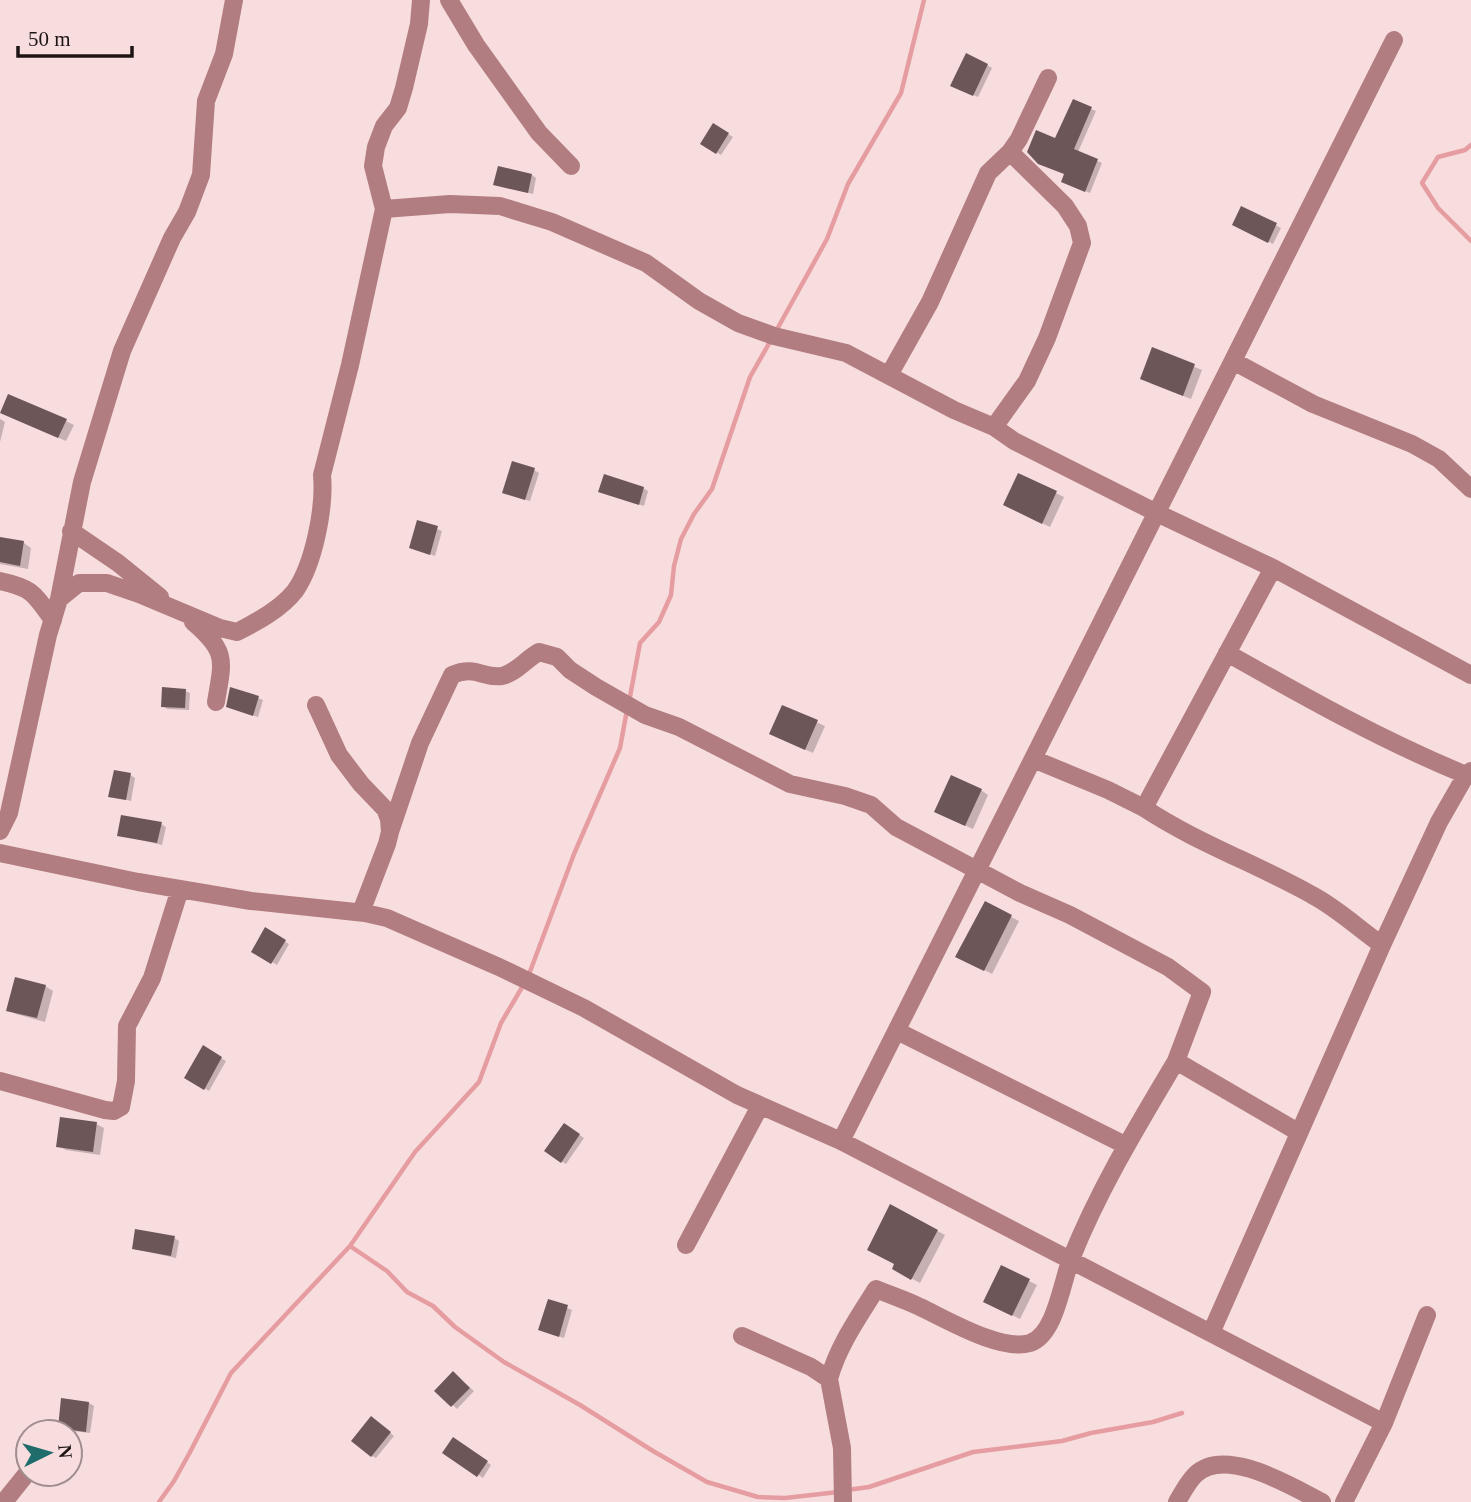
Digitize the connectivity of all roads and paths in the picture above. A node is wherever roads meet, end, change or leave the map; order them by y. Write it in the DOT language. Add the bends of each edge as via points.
graph roads {
  1 [pos="234,0"];
  2 [pos="421,0"];
  3 [pos="449,0"];
  4 [pos="1394,40"];
  5 [pos="1048,78"];
  6 [pos="1010,152"];
  7 [pos="571,166"];
  8 [pos="384,209"];
  9 [pos="1233,361"];
  10 [pos="889,375"];
  11 [pos="994,427"];
  12 [pos="1471,489"];
  13 [pos="1157,513"];
  14 [pos="71,531"];
  15 [pos="1273,568"];
  16 [pos="0,582"];
  17 [pos="60,598"];
  18 [pos="182,613"];
  19 [pos="52,620"];
  20 [pos="224,629"];
  21 [pos="219,650"];
  22 [pos="1227,653"];
  23 [pos="1471,675"];
  24 [pos="216,702"];
  25 [pos="316,705"];
  26 [pos="1033,759"];
  27 [pos="1468,773"];
  28 [pos="1144,808"];
  29 [pos="0,831"];
  30 [pos="390,832"];
  31 [pos="0,853"];
  32 [pos="978,870"];
  33 [pos="180,888"];
  34 [pos="361,912"];
  35 [pos="1382,945"];
  36 [pos="897,1031"];
  37 [pos="1176,1061"];
  38 [pos="0,1081"];
  39 [pos="760,1106"];
  40 [pos="1298,1132"];
  41 [pos="841,1141"];
  42 [pos="1125,1145"];
  43 [pos="686,1245"];
  44 [pos="1070,1261"];
  45 [pos="1427,1314"];
  46 [pos="1211,1334"];
  47 [pos="742,1336"];
  48 [pos="829,1379"];
  49 [pos="1384,1423"];
  50 [pos="15,1488"];
  51 [pos="4,1502"];
  52 [pos="843,1502"];
  53 [pos="1177,1502"];
  54 [pos="1322,1502"];
  55 [pos="1344,1502"];
  1 -- 14 [label="street" via="224,54 206,101 201,174 122,351"];
  2 -- 8 [label="street" via="398,108 376,147 373,166"];
  3 -- 7 [label="street" via="539,133"];
  4 -- 9 [label="street"];
  5 -- 6 [label="street"];
  6 -- 10 [label="street" via="988,173 930,302"];
  6 -- 11 [label="street" via="1065,206 1082,243 1027,381"];
  8 -- 10 [label="street" via="481,204 552,222 646,263 738,323 846,353"];
  8 -- 20 [label="street" via="322,475 318,527 305,569 294,591 276,608 237,632"];
  9 -- 12 [label="street" via="1313,404 1412,444 1439,459"];
  9 -- 13 [label="street"];
  10 -- 11 [label="street"];
  11 -- 13 [label="street"];
  13 -- 15 [label="street"];
  13 -- 26 [label="street"];
  14 -- 17 [label="street"];
  14 -- 18 [label="street"];
  15 -- 22 [label="street"];
  15 -- 23 [label="street"];
  16 -- 19 [label="street" via="22,586 36,596"];
  17 -- 18 [label="street" via="79,583 107,583"];
  17 -- 19 [label="street"];
  18 -- 20 [label="street"];
  18 -- 21 [label="street"];
  19 -- 29 [label="street" via="9,813"];
  20 -- 21 [label="street"];
  21 -- 24 [label="street" via="222,665"];
  22 -- 27 [label="street" via="1403,749"];
  22 -- 28 [label="street"];
  25 -- 30 [label="street" via="340,755 386,809"];
  26 -- 28 [label="street"];
  26 -- 32 [label="street"];
  27 -- 35 [label="street" via="1439,822"];
  28 -- 35 [label="street" via="1315,897"];
  30 -- 32 [label="street" via="420,743 452,675 465,670 498,677 513,673 539,652 557,657 570,670 636,710 790,784 871,805 897,827"];
  30 -- 34 [label="street"];
  31 -- 33 [label="street"];
  32 -- 36 [label="street"];
  32 -- 37 [label="street" via="1168,967 1202,992"];
  33 -- 34 [label="street" via="251,901"];
  33 -- 38 [label="street" via="152,978 127,1026 121,1107 105,1110"];
  34 -- 39 [label="street" via="387,918 558,994"];
  35 -- 40 [label="street"];
  36 -- 41 [label="street"];
  36 -- 42 [label="street"];
  37 -- 40 [label="street"];
  37 -- 42 [label="street"];
  39 -- 41 [label="street"];
  39 -- 43 [label="street"];
  40 -- 46 [label="street"];
  41 -- 44 [label="street"];
  42 -- 44 [label="street"];
  44 -- 46 [label="street"];
  44 -- 48 [label="street" via="1046,1329 1031,1342 1020,1344 962,1327 876,1289 842,1345"];
  45 -- 49 [label="street"];
  46 -- 49 [label="street"];
  47 -- 48 [label="street"];
  48 -- 52 [label="street" via="842,1448"];
  49 -- 55 [label="street"];
  50 -- 51 [label="street"];
  53 -- 54 [label="street" via="1196,1473 1229,1465 1260,1472"];
}
